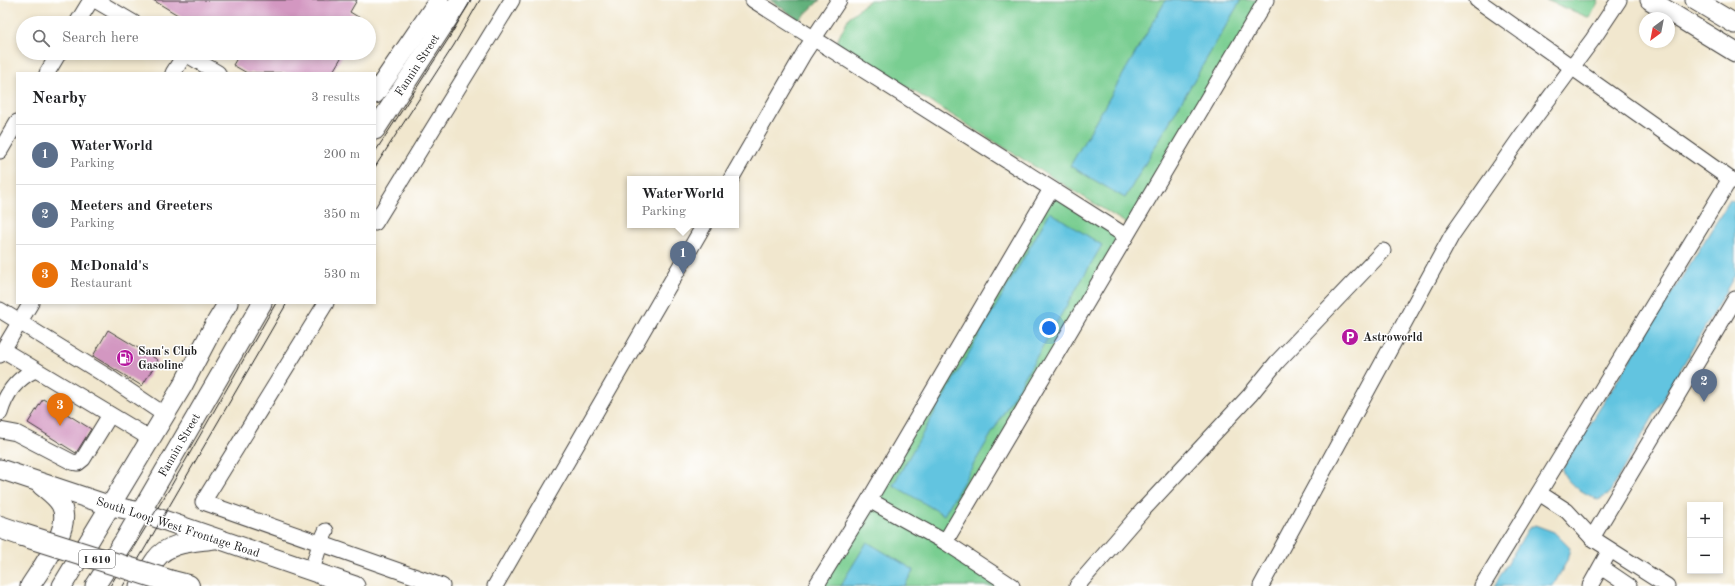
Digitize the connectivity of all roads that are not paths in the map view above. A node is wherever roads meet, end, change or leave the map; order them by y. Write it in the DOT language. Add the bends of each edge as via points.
graph roads {
  1 [pos="91,0"];
  2 [pos="95,0"];
  3 [pos="439,0"];
  4 [pos="460,0"];
  5 [pos="512,0"];
  6 [pos="753,0"];
  7 [pos="839,0"];
  8 [pos="1266,0"];
  9 [pos="1477,0"];
  10 [pos="1619,0"];
  11 [pos="1650,0"];
  12 [pos="1695,0"];
  13 [pos="81,16"];
  14 [pos="122,16"];
  15 [pos="1735,24"];
  16 [pos="813,39"];
  17 [pos="1735,52"];
  18 [pos="55,60"];
  19 [pos="181,60"];
  20 [pos="197,60"];
  21 [pos="1572,68"];
  22 [pos="48,72"];
  23 [pos="174,72"];
  24 [pos="216,72"];
  25 [pos="376,93"];
  26 [pos="16,124"];
  27 [pos="376,128"];
  28 [pos="0,150"];
  29 [pos="733,176"];
  30 [pos="1732,180"];
  31 [pos="1051,189"];
  32 [pos="376,221"];
  33 [pos="702,228"];
  34 [pos="1126,236"];
  35 [pos="1383,251"];
  36 [pos="1735,299"];
  37 [pos="30,304"];
  38 [pos="227,304"];
  39 [pos="261,304"];
  40 [pos="325,304"];
  41 [pos="0,310"];
  42 [pos="20,322"];
  43 [pos="1,352"];
  44 [pos="35,370"];
  45 [pos="0,413"];
  46 [pos="110,415"];
  47 [pos="165,415"];
  48 [pos="0,430"];
  49 [pos="151,440"];
  50 [pos="0,469"];
  51 [pos="38,481"];
  52 [pos="1539,493"];
  53 [pos="869,500"];
  54 [pos="111,506"];
  55 [pos="140,512"];
  56 [pos="0,527"];
  57 [pos="323,537"];
  58 [pos="217,538"];
  59 [pos="1592,538"];
  60 [pos="945,542"];
  61 [pos="1610,550"];
  62 [pos="1601,567"];
  63 [pos="312,570"];
  64 [pos="181,585"];
  65 [pos="30,586"];
  66 [pos="62,586"];
  67 [pos="95,586"];
  68 [pos="139,586"];
  69 [pos="356,586"];
  70 [pos="442,586"];
  71 [pos="495,586"];
  72 [pos="816,586"];
  73 [pos="1012,586"];
  74 [pos="1077,586"];
  75 [pos="1261,586"];
  76 [pos="1482,586"];
  77 [pos="1590,586"];
  78 [pos="1629,586"];
  79 [pos="1667,586"];
  1 -- 13 [label="lane"];
  2 -- 14 [label="lane"];
  3 -- 25 [label="main road, Fannin Street"];
  4 -- 27 [label="main road, Fannin Street"];
  5 -- 32 [label="lane"];
  6 -- 16 [label="lane"];
  7 -- 16 [label="lane"];
  8 -- 34 [label="lane"];
  9 -- 21 [label="lane"];
  10 -- 21 [label="lane"];
  11 -- 17 [label="main road"];
  12 -- 15 [label="main road"];
  16 -- 29 [label="lane"];
  16 -- 31 [label="lane"];
  18 -- 22 [label="lane"];
  19 -- 23 [label="lane"];
  20 -- 24 [label="lane"];
  21 -- 30 [label="lane"];
  21 -- 75 [label="lane" via="1452,235"];
  26 -- 28 [label="lane"];
  30 -- 52 [label="lane"];
  31 -- 34 [label="lane"];
  31 -- 53 [label="lane"];
  33 -- 71 [label="lane"];
  34 -- 60 [label="lane"];
  35 -- 74 [label="lane" via="1276,362 1250,395"];
  36 -- 59 [label="lane"];
  37 -- 42 [label="lane"];
  38 -- 47 [label="main road"];
  39 -- 55 [label="main road, Fannin Street"];
  40 -- 57 [label="lane" via="203,502"];
  41 -- 42 [label="lane"];
  42 -- 43 [label="lane"];
  42 -- 47 [label="lane"];
  43 -- 44 [label="lane"];
  44 -- 45 [label="lane" via="19,380 10,391"];
  44 -- 46 [label="lane"];
  46 -- 48 [label="lane" via="78,463 9,431"];
  46 -- 49 [label="lane"];
  47 -- 49 [label="main road"];
  49 -- 54 [label="main road"];
  50 -- 51 [label="main road, South Loop West Frontage Road"];
  51 -- 54 [label="main road, South Loop West Frontage Road"];
  51 -- 65 [label="main road" via="58,500 63,510 64,522 58,539"];
  52 -- 59 [label="lane" via="1567,511"];
  52 -- 76 [label="lane"];
  53 -- 60 [label="lane"];
  53 -- 72 [label="lane"];
  54 -- 55 [label="main road, South Loop West Frontage Road"];
  54 -- 66 [label="main road"];
  55 -- 58 [label="main road, South Loop West Frontage Road"];
  55 -- 67 [label="main road, Fannin Street"];
  56 -- 64 [label="highway, I 610, bridge"];
  57 -- 63 [label="lane"];
  57 -- 70 [label="lane"];
  58 -- 63 [label="main road, South Loop West Frontage Road"];
  58 -- 68 [label="main road" via="177,545 165,550 156,559"];
  59 -- 61 [label="lane"];
  60 -- 73 [label="lane"];
  61 -- 62 [label="lane"];
  61 -- 79 [label="lane"];
  62 -- 77 [label="lane"];
  62 -- 78 [label="lane"];
  63 -- 69 [label="main road, South Loop West Frontage Road"];
}
